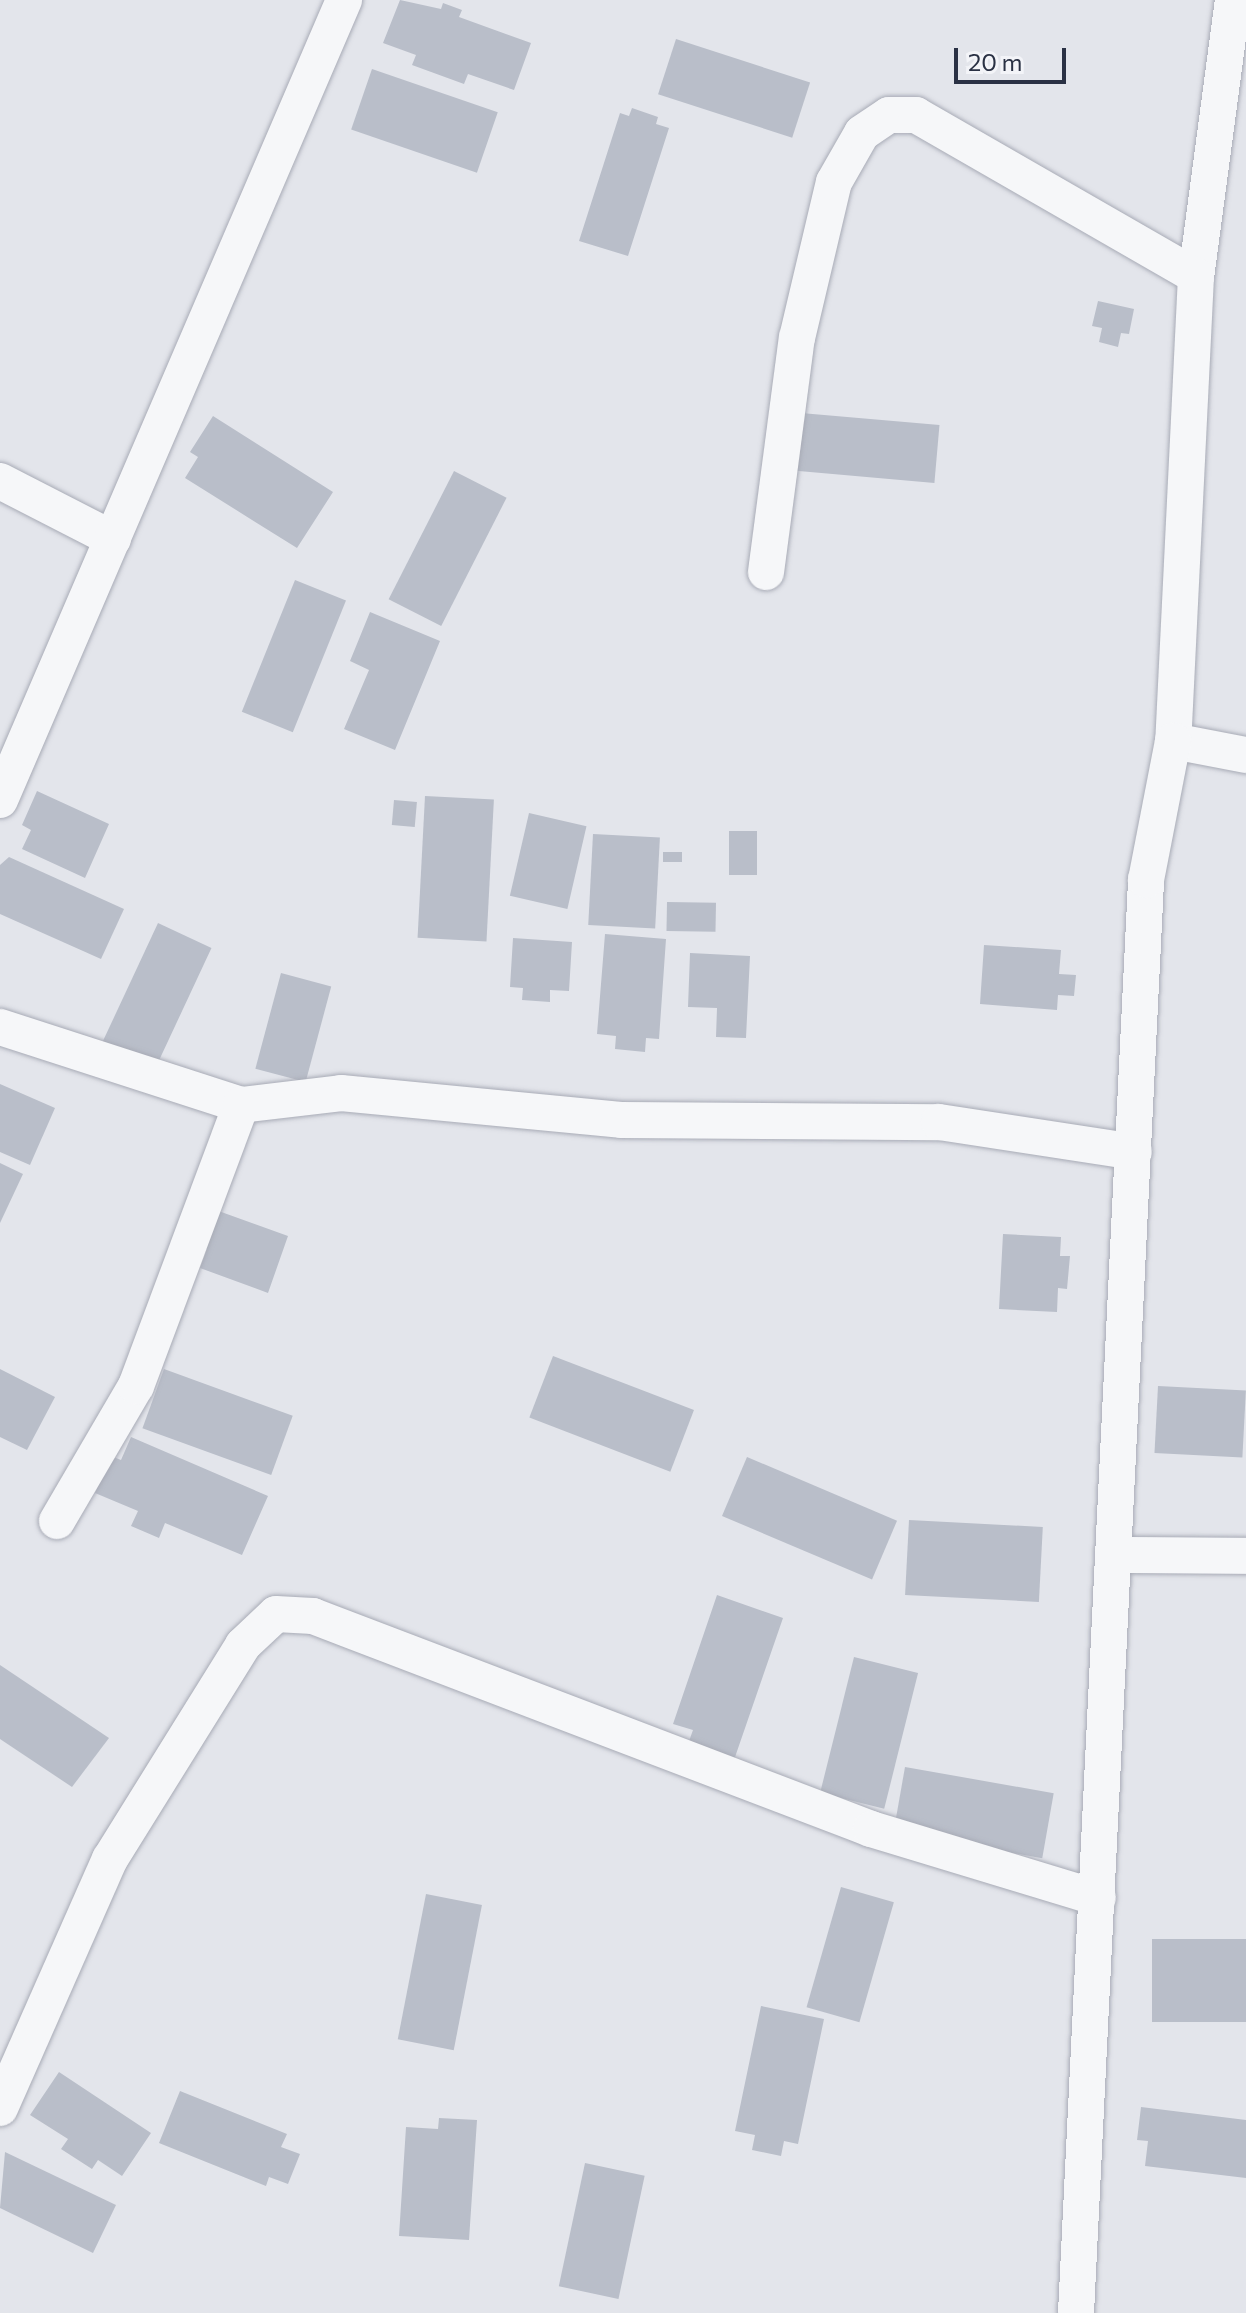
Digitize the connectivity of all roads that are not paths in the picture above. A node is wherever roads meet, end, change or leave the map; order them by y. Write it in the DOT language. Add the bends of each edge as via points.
graph roads {
  1 [pos="1233,0"];
  2 [pos="339,2"];
  3 [pos="1196,276"];
  4 [pos="0,481"];
  5 [pos="113,539"];
  6 [pos="766,572"];
  7 [pos="1173,741"];
  8 [pos="1246,755"];
  9 [pos="0,800"];
  10 [pos="0,1027"];
  11 [pos="241,1105"];
  12 [pos="1134,1152"];
  13 [pos="57,1521"];
  14 [pos="1116,1555"];
  15 [pos="1246,1556"];
  16 [pos="1098,1898"];
  17 [pos="0,2108"];
  18 [pos="1076,2313"];
  1 -- 3 [label="street"];
  2 -- 5 [label="street"];
  3 -- 6 [label="street" via="916,115 889,115 862,133 834,182 797,338"];
  3 -- 7 [label="street"];
  4 -- 5 [label="street"];
  5 -- 9 [label="street"];
  7 -- 8 [label="street"];
  7 -- 12 [label="street" via="1146,880"];
  10 -- 11 [label="street"];
  11 -- 12 [label="street" via="341,1093 621,1120 939,1122"];
  11 -- 13 [label="street" via="136,1386"];
  12 -- 14 [label="street"];
  14 -- 15 [label="street"];
  14 -- 16 [label="street"];
  16 -- 17 [label="street" via="871,1829 313,1616 276,1614 243,1645 110,1859"];
  16 -- 18 [label="street"];
}
